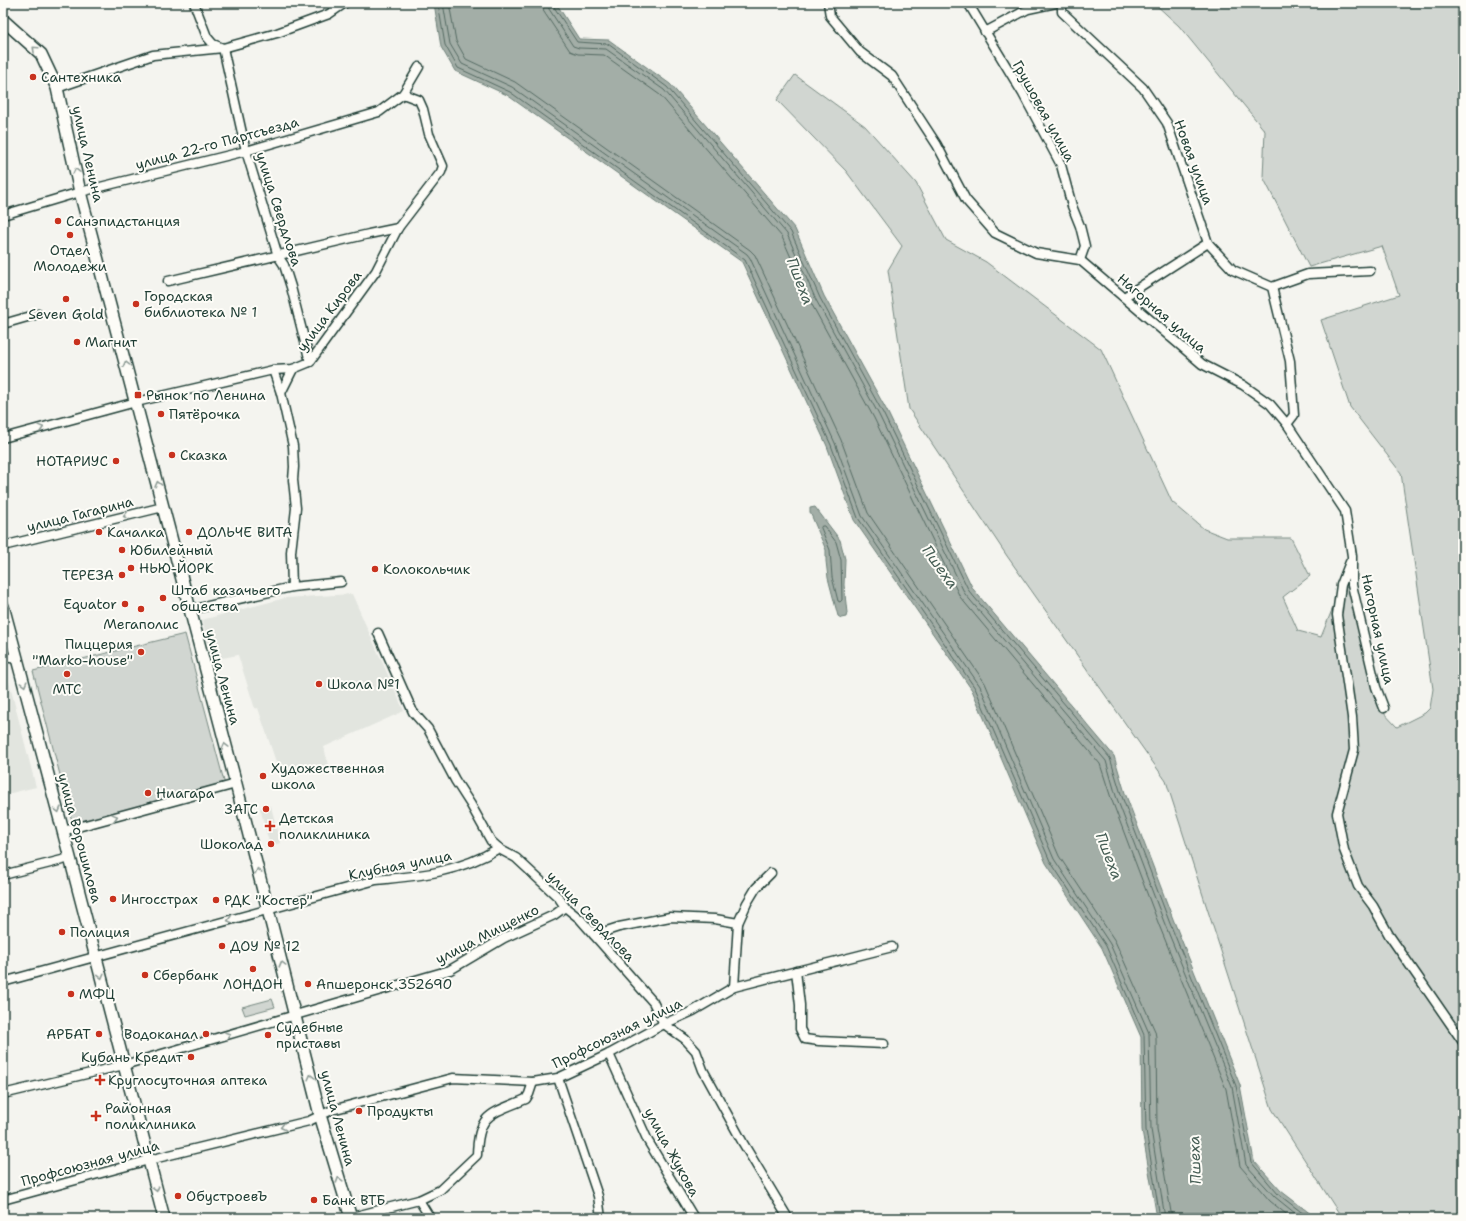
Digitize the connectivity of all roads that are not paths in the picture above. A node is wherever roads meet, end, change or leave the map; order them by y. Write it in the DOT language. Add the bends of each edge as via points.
graph roads {
  1 [pos="194,3"];
  2 [pos="345,3"];
  3 [pos="828,3"];
  4 [pos="968,3"];
  5 [pos="1056,3"];
  6 [pos="1062,3"];
  7 [pos="3,20"];
  8 [pos="985,32"];
  9 [pos="223,48"];
  10 [pos="419,67"];
  11 [pos="57,88"];
  12 [pos="403,94"];
  13 [pos="246,151"];
  14 [pos="80,192"];
  15 [pos="3,215"];
  16 [pos="398,228"];
  17 [pos="1208,243"];
  18 [pos="278,256"];
  19 [pos="1080,260"];
  20 [pos="1370,271"];
  21 [pos="168,281"];
  22 [pos="1272,287"];
  23 [pos="1124,297"];
  24 [pos="38,314"];
  25 [pos="3,324"];
  26 [pos="310,362"];
  27 [pos="273,370"];
  28 [pos="293,370"];
  29 [pos="281,393"];
  30 [pos="136,402"];
  31 [pos="1287,424"];
  32 [pos="3,438"];
  33 [pos="163,506"];
  34 [pos="3,546"];
  35 [pos="1352,556"];
  36 [pos="341,582"];
  37 [pos="292,587"];
  38 [pos="3,606"];
  39 [pos="190,610"];
  40 [pos="378,633"];
  41 [pos="3,657"];
  42 [pos="18,659"];
  43 [pos="1384,708"];
  44 [pos="236,784"];
  45 [pos="64,831"];
  46 [pos="499,848"];
  47 [pos="70,858"];
  48 [pos="771,873"];
  49 [pos="3,875"];
  50 [pos="565,907"];
  51 [pos="268,909"];
  52 [pos="738,923"];
  53 [pos="594,935"];
  54 [pos="892,947"];
  55 [pos="96,956"];
  56 [pos="796,971"];
  57 [pos="3,982"];
  58 [pos="734,987"];
  59 [pos="296,1015"];
  60 [pos="664,1024"];
  61 [pos="1463,1042"];
  62 [pos="884,1044"];
  63 [pos="609,1054"];
  64 [pos="124,1065"];
  65 [pos="558,1078"];
  66 [pos="533,1082"];
  67 [pos="3,1094"];
  68 [pos="320,1115"];
  69 [pos="148,1160"];
  70 [pos="3,1200"];
  71 [pos="419,1200"];
  72 [pos="164,1218"];
  73 [pos="350,1218"];
  74 [pos="430,1218"];
  75 [pos="601,1218"];
  76 [pos="694,1218"];
  77 [pos="788,1218"];
  1 -- 9 [label="street" via="208,37 213,44"];
  2 -- 9 [label="street" via="329,14 278,33"];
  3 -- 19 [label="street" via="830,16 860,52 892,76 937,145 966,200 995,233 1036,253"];
  4 -- 8 [label="street, Грушовая улица"];
  5 -- 8 [label="street" via="1028,9"];
  6 -- 17 [label="street, Новая улица" via="1062,12 1143,88 1167,123"];
  11 -- 7 [label="main road, улица Ленина, one-way" via="40,54"];
  8 -- 19 [label="street, Грушовая улица" via="1023,94 1061,165 1085,246"];
  9 -- 11 [label="street" via="153,55"];
  9 -- 13 [label="street, улица Свердлова"];
  10 -- 12 [label="street, улица 22-го Партсъезда"];
  14 -- 11 [label="main road, улица Ленина, one-way"];
  12 -- 13 [label="street, улица 22-го Партсъезда" via="379,112"];
  12 -- 16 [label="street, улица Кирова" via="419,100 429,134 443,166"];
  13 -- 14 [label="street, улица 22-го Партсъезда"];
  13 -- 18 [label="street, улица Свердлова"];
  14 -- 15 [label="street, улица 22-го Партсъезда"];
  30 -- 14 [label="main road, улица Ленина, one-way"];
  16 -- 18 [label="street"];
  16 -- 26 [label="street, улица Кирова" via="376,270"];
  17 -- 22 [label="street, Новая улица" via="1233,270"];
  17 -- 23 [label="street"];
  18 -- 21 [label="street"];
  18 -- 26 [label="street, улица Свердлова" via="291,286"];
  19 -- 23 [label="street, Нагорная улица"];
  20 -- 22 [label="street" via="1308,274"];
  22 -- 31 [label="street" via="1290,361 1294,415"];
  23 -- 31 [label="street, Нагорная улица" via="1202,364 1243,385 1270,404"];
  24 -- 25 [label="street"];
  26 -- 28 [label="street, улица Кирова"];
  27 -- 28 [label="street, улица Кирова"];
  27 -- 29 [label="street"];
  27 -- 30 [label="street, улица Кирова"];
  28 -- 29 [label="street"];
  29 -- 37 [label="street" via="294,467 296,508 291,552"];
  32 -- 30 [label="street, улица Кирова, one-way"];
  33 -- 30 [label="main road, улица Ленина, one-way"];
  31 -- 35 [label="street, Нагорная улица" via="1345,511"];
  33 -- 34 [label="street, улица Гагарина, one-way"];
  33 -- 39 [label="main road, улица Ленина"];
  35 -- 43 [label="street, Нагорная улица" via="1352,585 1376,687"];
  35 -- 61 [label="street" via="1341,585 1336,615 1352,717 1354,750 1337,813 1344,850 1358,886"];
  36 -- 37 [label="street"];
  37 -- 39 [label="street"];
  38 -- 42 [label="main road, улица Ворошилова"];
  44 -- 39 [label="main road, улица Ленина, one-way"];
  40 -- 46 [label="street, улица Свердлова" via="413,712 428,729 491,841"];
  41 -- 42 [label="street"];
  42 -- 45 [label="main road, улица Ворошилова, one-way"];
  45 -- 44 [label="street, one-way"];
  51 -- 44 [label="main road, улица Ленина, one-way"];
  45 -- 47 [label="main road, улица Ворошилова"];
  46 -- 50 [label="street, улица Свердлова" via="516,858 559,898"];
  46 -- 51 [label="street, Клубная улица" via="483,858 456,868 419,876 376,880"];
  47 -- 49 [label="street"];
  47 -- 55 [label="main road, улица Ворошилова"];
  48 -- 52 [label="street" via="756,888"];
  50 -- 53 [label="street, улица Свердлова"];
  50 -- 59 [label="street, улица Мищенко" via="554,915 504,938 450,970"];
  51 -- 55 [label="street, Клубная улица, one-way"];
  59 -- 51 [label="main road, улица Ленина, one-way"];
  52 -- 53 [label="street" via="670,917 619,927"];
  52 -- 58 [label="street"];
  53 -- 60 [label="street, улица Свердлова" via="653,1002"];
  54 -- 56 [label="street, Профсоюзная улица"];
  55 -- 57 [label="street, Клубная улица"];
  55 -- 64 [label="main road, улица Ворошилова, one-way"];
  56 -- 58 [label="street, Профсоюзная улица"];
  56 -- 62 [label="street" via="800,1029 805,1039"];
  58 -- 60 [label="street, Профсоюзная улица" via="693,1011"];
  64 -- 59 [label="street, улица Мищенко, one-way"];
  68 -- 59 [label="main road, улица Ленина, one-way"];
  60 -- 63 [label="street, Профсоюзная улица"];
  60 -- 77 [label="street, улица Свердлова" via="696,1051 703,1070"];
  63 -- 65 [label="street, Профсоюзная улица"];
  63 -- 76 [label="street, улица Жукова" via="648,1141"];
  64 -- 67 [label="street, улица Мищенко"];
  64 -- 69 [label="main road, улица Ворошилова"];
  65 -- 66 [label="street, Профсоюзная улица"];
  65 -- 75 [label="street" via="598,1196"];
  66 -- 68 [label="street, Профсоюзная улица" via="453,1078"];
  66 -- 71 [label="street" via="526,1099 491,1115 481,1125 477,1155 440,1190"];
  68 -- 69 [label="street, Профсоюзная улица, one-way" via="309,1121"];
  73 -- 68 [label="main road, улица Ленина, one-way"];
  69 -- 70 [label="street, Профсоюзная улица"];
  69 -- 72 [label="main road, улица Ворошилова, one-way"];
  71 -- 73 [label="street"];
  71 -- 74 [label="street"];
}
